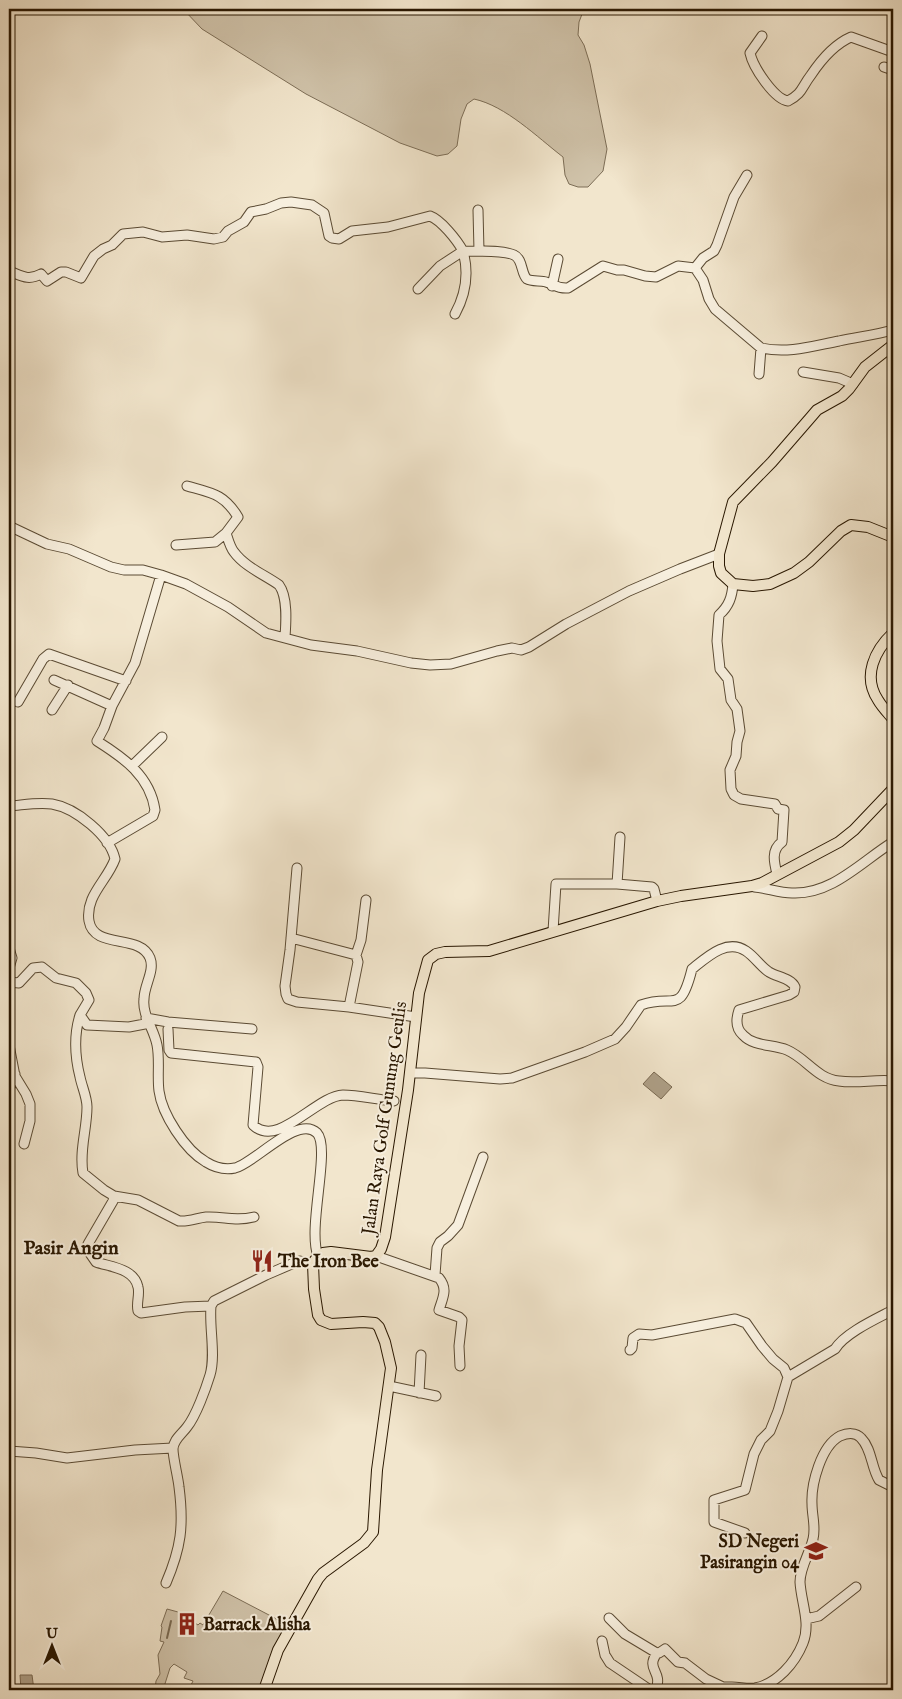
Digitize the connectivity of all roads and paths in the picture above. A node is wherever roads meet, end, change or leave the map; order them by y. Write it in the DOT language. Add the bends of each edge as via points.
graph roads {
  1 [pos="762,36"];
  2 [pos="893,52"];
  3 [pos="890,69"];
  4 [pos="893,76"];
  5 [pos="747,175"];
  6 [pos="478,210"];
  7 [pos="463,251"];
  8 [pos="479,251"];
  9 [pos="558,259"];
  10 [pos="695,268"];
  11 [pos="9,271"];
  12 [pos="552,286"];
  13 [pos="418,289"];
  14 [pos="455,314"];
  15 [pos="893,330"];
  16 [pos="893,345"];
  17 [pos="761,348"];
  18 [pos="803,372"];
  19 [pos="759,374"];
  20 [pos="853,384"];
  21 [pos="187,486"];
  22 [pos="9,526"];
  23 [pos="226,533"];
  24 [pos="893,537"];
  25 [pos="176,545"];
  26 [pos="719,554"];
  27 [pos="161,574"];
  28 [pos="734,584"];
  29 [pos="893,632"];
  30 [pos="285,638"];
  31 [pos="54,680"];
  32 [pos="126,681"];
  33 [pos="68,685"];
  34 [pos="18,702"];
  35 [pos="112,706"];
  36 [pos="52,710"];
  37 [pos="893,719"];
  38 [pos="162,737"];
  39 [pos="132,766"];
  40 [pos="893,789"];
  41 [pos="9,806"];
  42 [pos="620,837"];
  43 [pos="893,842"];
  44 [pos="107,843"];
  45 [pos="297,868"];
  46 [pos="777,874"];
  47 [pos="616,884"];
  48 [pos="752,886"];
  49 [pos="366,900"];
  50 [pos="657,901"];
  51 [pos="553,931"];
  52 [pos="291,938"];
  53 [pos="9,948"];
  54 [pos="356,955"];
  55 [pos="9,968"];
  56 [pos="9,982"];
  57 [pos="349,1007"];
  58 [pos="80,1015"];
  59 [pos="416,1017"];
  60 [pos="148,1020"];
  61 [pos="168,1029"];
  62 [pos="252,1029"];
  63 [pos="9,1045"];
  64 [pos="410,1073"];
  65 [pos="15,1074"];
  66 [pos="893,1081"];
  67 [pos="9,1092"];
  68 [pos="394,1102"];
  69 [pos="299,1118"];
  70 [pos="303,1128"];
  71 [pos="24,1144"];
  72 [pos="483,1157"];
  73 [pos="114,1196"];
  74 [pos="254,1217"];
  75 [pos="376,1256"];
  76 [pos="315,1260"];
  77 [pos="435,1275"];
  78 [pos="210,1306"];
  79 [pos="893,1310"];
  80 [pos="630,1350"];
  81 [pos="421,1355"];
  82 [pos="460,1366"];
  83 [pos="788,1377"];
  84 [pos="389,1386"];
  85 [pos="419,1393"];
  86 [pos="436,1396"];
  87 [pos="173,1448"];
  88 [pos="9,1451"];
  89 [pos="893,1487"];
  90 [pos="745,1533"];
  91 [pos="166,1584"];
  92 [pos="856,1586"];
  93 [pos="609,1618"];
  94 [pos="806,1619"];
  95 [pos="602,1641"];
  96 [pos="657,1653"];
  97 [pos="9,1676"];
  98 [pos="732,1688"];
  99 [pos="10,1690"];
  100 [pos="264,1690"];
  101 [pos="650,1690"];
  102 [pos="656,1690"];
  1 -- 2 [label="street" via="750,52 753,62 778,97 788,101 799,95 811,74 835,47 851,37"];
  3 -- 4 [label="street"];
  5 -- 10 [label="street" via="734,197 714,251"];
  6 -- 8 [label="street"];
  7 -- 8 [label="street"];
  7 -- 11 [label="street" via="458,242 430,216 352,232 340,239 329,236 326,218 320,210 312,205 291,202 251,212 244,222 223,237 214,239 187,235 162,238 144,232 123,234 94,256 81,278 61,272 47,281 41,274 34,278 23,277"];
  7 -- 13 [label="street" via="440,266"];
  7 -- 14 [label="street" via="465,287"];
  8 -- 12 [label="street" via="514,255 519,259 524,276"];
  9 -- 12 [label="street"];
  10 -- 12 [label="street" via="678,266 656,277 603,266 568,288"];
  10 -- 17 [label="street" via="715,309"];
  15 -- 17 [label="street" via="800,349"];
  16 -- 20 [label="main road" via="864,367"];
  17 -- 19 [label="street"];
  18 -- 20 [label="street" via="839,378"];
  20 -- 26 [label="main road" via="842,396 817,410 736,498"];
  21 -- 23 [label="street" via="218,494 227,501 238,517"];
  22 -- 27 [label="street" via="47,544 69,549 111,567"];
  23 -- 25 [label="street" via="215,542"];
  23 -- 30 [label="street" via="236,554 282,589"];
  24 -- 28 [label="main road" via="868,527 851,525 840,531 809,562 782,579 762,586"];
  26 -- 28 [label="main road" via="720,570"];
  26 -- 30 [label="street" via="629,591 534,645 451,664 411,663"];
  27 -- 30 [label="street" via="198,590 266,633"];
  27 -- 32 [label="street"];
  28 -- 46 [label="street" via="727,607 719,615 717,641 720,669 728,679 739,724 736,756 730,770 731,789 741,798 775,804 784,810 782,842 774,851"];
  29 -- 37 [label="main road" via="878,649 871,674 876,698"];
  31 -- 33 [label="street"];
  32 -- 34 [label="street" via="50,654"];
  32 -- 35 [label="street"];
  33 -- 35 [label="street"];
  33 -- 36 [label="street"];
  35 -- 39 [label="street" via="97,741"];
  38 -- 39 [label="street"];
  39 -- 44 [label="street" via="150,792 155,810 153,816"];
  40 -- 46 [label="main road, Jalan Raya Golf Gunung Geulis" via="839,842"];
  41 -- 44 [label="street" via="60,806 79,815"];
  42 -- 47 [label="street"];
  43 -- 48 [label="street" via="842,877 815,891 792,893"];
  44 -- 60 [label="street" via="115,859 92,898 90,924 99,935 136,945 149,956 150,973 143,1000"];
  45 -- 52 [label="street"];
  46 -- 48 [label="main road, Jalan Raya Golf Gunung Geulis"];
  47 -- 50 [label="street" via="652,888"];
  47 -- 51 [label="street" via="556,884"];
  48 -- 50 [label="main road, Jalan Raya Golf Gunung Geulis"];
  49 -- 54 [label="street"];
  50 -- 51 [label="main road, Jalan Raya Golf Gunung Geulis"];
  51 -- 59 [label="main road, Jalan Raya Golf Gunung Geulis" via="489,951 449,951 432,956 423,974"];
  52 -- 54 [label="street"];
  52 -- 57 [label="street" via="285,986 288,999"];
  53 -- 55 [label="street" via="12,958"];
  54 -- 57 [label="street" via="358,962"];
  56 -- 58 [label="street" via="19,983 30,970 39,966 56,978 73,981 89,999"];
  57 -- 59 [label="street"];
  58 -- 60 [label="street" via="84,1023 91,1026 129,1027"];
  58 -- 73 [label="street" via="76,1038 87,1106 82,1173"];
  59 -- 64 [label="main road, Jalan Raya Golf Gunung Geulis"];
  60 -- 62 [label="street"];
  60 -- 70 [label="street" via="158,1046 162,1104 181,1138 205,1161 235,1168"];
  61 -- 69 [label="street" via="171,1053 256,1062 253,1121 256,1129 272,1132"];
  63 -- 65 [label="street"];
  64 -- 66 [label="street" via="506,1079 591,1050 620,1035 640,1005 680,998 687,989 692,969 728,946 738,946 767,971 791,981 795,987 789,995 739,1010 737,1024 745,1037 785,1049 825,1078"];
  64 -- 75 [label="main road, Jalan Raya Golf Gunung Geulis" via="385,1237"];
  65 -- 67 [label="street" via="10,1081"];
  65 -- 71 [label="street" via="30,1104"];
  68 -- 69 [label="street" via="343,1095"];
  69 -- 70 [label="street"];
  70 -- 76 [label="street" via="316,1132 322,1145"];
  72 -- 77 [label="street" via="458,1225 437,1248"];
  73 -- 74 [label="street" via="138,1200 179,1220"];
  73 -- 78 [label="street" via="87,1249 96,1262 121,1269 134,1280 138,1288 139,1312"];
  75 -- 76 [label="main road, Jalan Raya Golf Gunung Geulis" via="370,1258 331,1252"];
  75 -- 77 [label="street"];
  76 -- 78 [label="street" via="300,1261 278,1269"];
  76 -- 84 [label="main road" via="316,1303 321,1320 331,1324 368,1322 379,1327 390,1363"];
  77 -- 82 [label="street" via="445,1290 439,1310 462,1320"];
  78 -- 87 [label="street" via="210,1375 193,1417"];
  79 -- 83 [label="street" via="862,1327 835,1350"];
  80 -- 83 [label="street" via="633,1338 638,1334 652,1335 735,1319 746,1323"];
  81 -- 85 [label="street"];
  83 -- 90 [label="street" via="770,1431 754,1454 745,1490 714,1500 714,1522"];
  84 -- 85 [label="street"];
  84 -- 100 [label="main road" via="372,1534 318,1580 278,1650"];
  85 -- 86 [label="street"];
  87 -- 88 [label="street" via="67,1458"];
  87 -- 91 [label="street" via="182,1533 175,1564"];
  89 -- 94 [label="street" via="879,1480 866,1446 857,1435 842,1435 828,1447 813,1489 814,1536 801,1578"];
  92 -- 94 [label="street" via="819,1616"];
  93 -- 96 [label="street" via="626,1634"];
  94 -- 98 [label="street" via="801,1648 781,1674 759,1687"];
  95 -- 101 [label="street" via="607,1659 613,1666"];
  96 -- 98 [label="street" via="665,1649 678,1662 685,1663 706,1679"];
  96 -- 102 [label="street" via="652,1664 659,1678"];
  97 -- 99 [label="street"];
}
